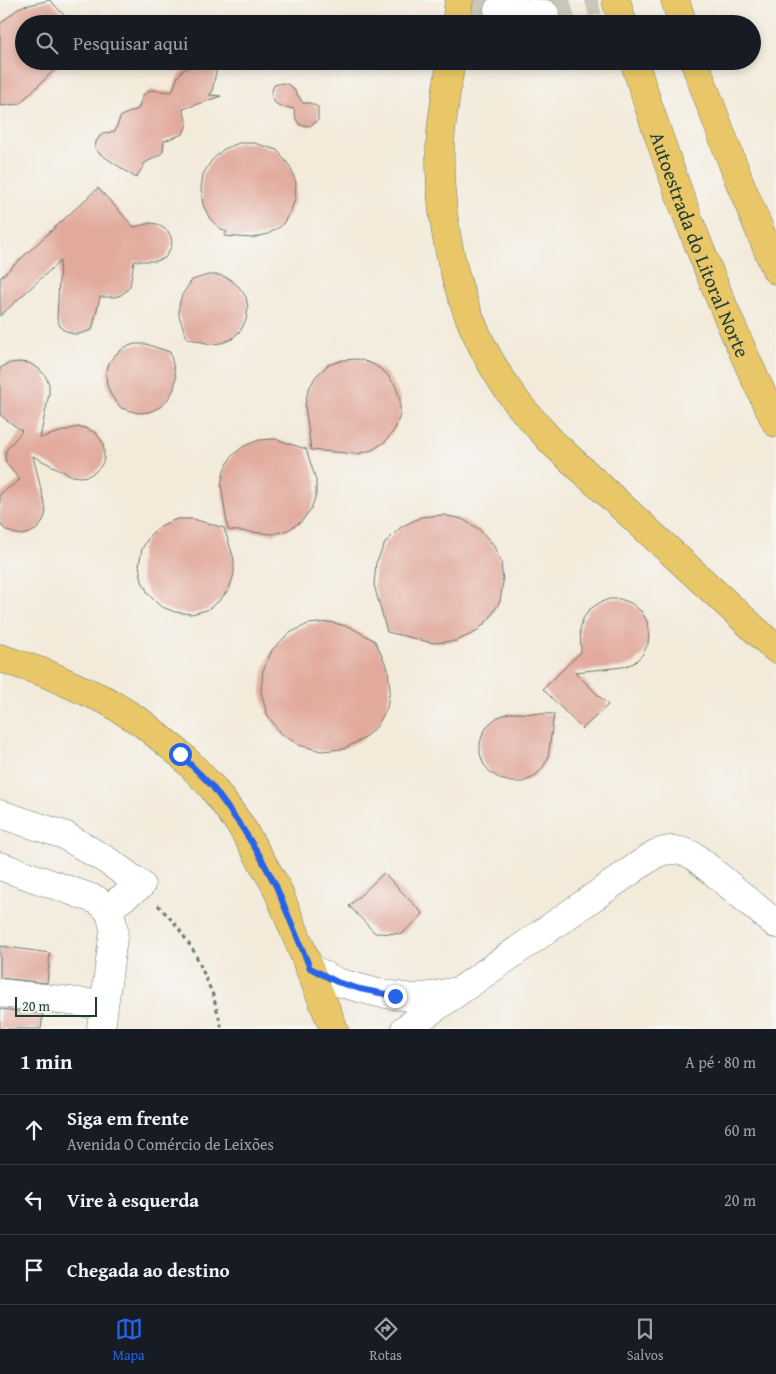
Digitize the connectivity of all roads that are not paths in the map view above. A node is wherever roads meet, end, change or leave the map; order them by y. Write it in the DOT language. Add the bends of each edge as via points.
graph roads {
  1 [pos="459,0"];
  2 [pos="616,0"];
  3 [pos="676,0"];
  4 [pos="498,10"];
  5 [pos="545,14"];
  6 [pos="457,15"];
  7 [pos="620,15"];
  8 [pos="680,15"];
  9 [pos="449,70"];
  10 [pos="637,70"];
  11 [pos="697,70"];
  12 [pos="776,270"];
  13 [pos="776,423"];
  14 [pos="776,649"];
  15 [pos="0,658"];
  16 [pos="0,814"];
  17 [pos="0,866"];
  18 [pos="108,908"];
  19 [pos="776,924"];
  20 [pos="310,968"];
  21 [pos="458,991"];
  22 [pos="0,993"];
  23 [pos="102,1017"];
  24 [pos="334,1029"];
  25 [pos="405,1029"];
  1 -- 6 [label="main road"];
  2 -- 7 [label="main road"];
  3 -- 8 [label="main road"];
  4 -- 5 [label="street"];
  9 -- 14 [label="main road" via="440,147 446,236 463,297 494,368 536,426 577,467"];
  10 -- 13 [label="main road, Autoestrada do Litoral Norte" via="699,247"];
  11 -- 12 [label="main road"];
  15 -- 20 [label="main road" via="45,673 107,701 142,723 180,754 212,786 241,826 272,879"];
  16 -- 18 [label="street" via="64,835 141,885"];
  17 -- 18 [label="street" via="97,900"];
  18 -- 23 [label="street" via="114,930"];
  19 -- 21 [label="street" via="694,856 666,850"];
  20 -- 21 [label="street" via="337,982 386,994 414,998"];
  20 -- 24 [label="main road"];
  21 -- 25 [label="street"];
  22 -- 23 [label="street"];
}
